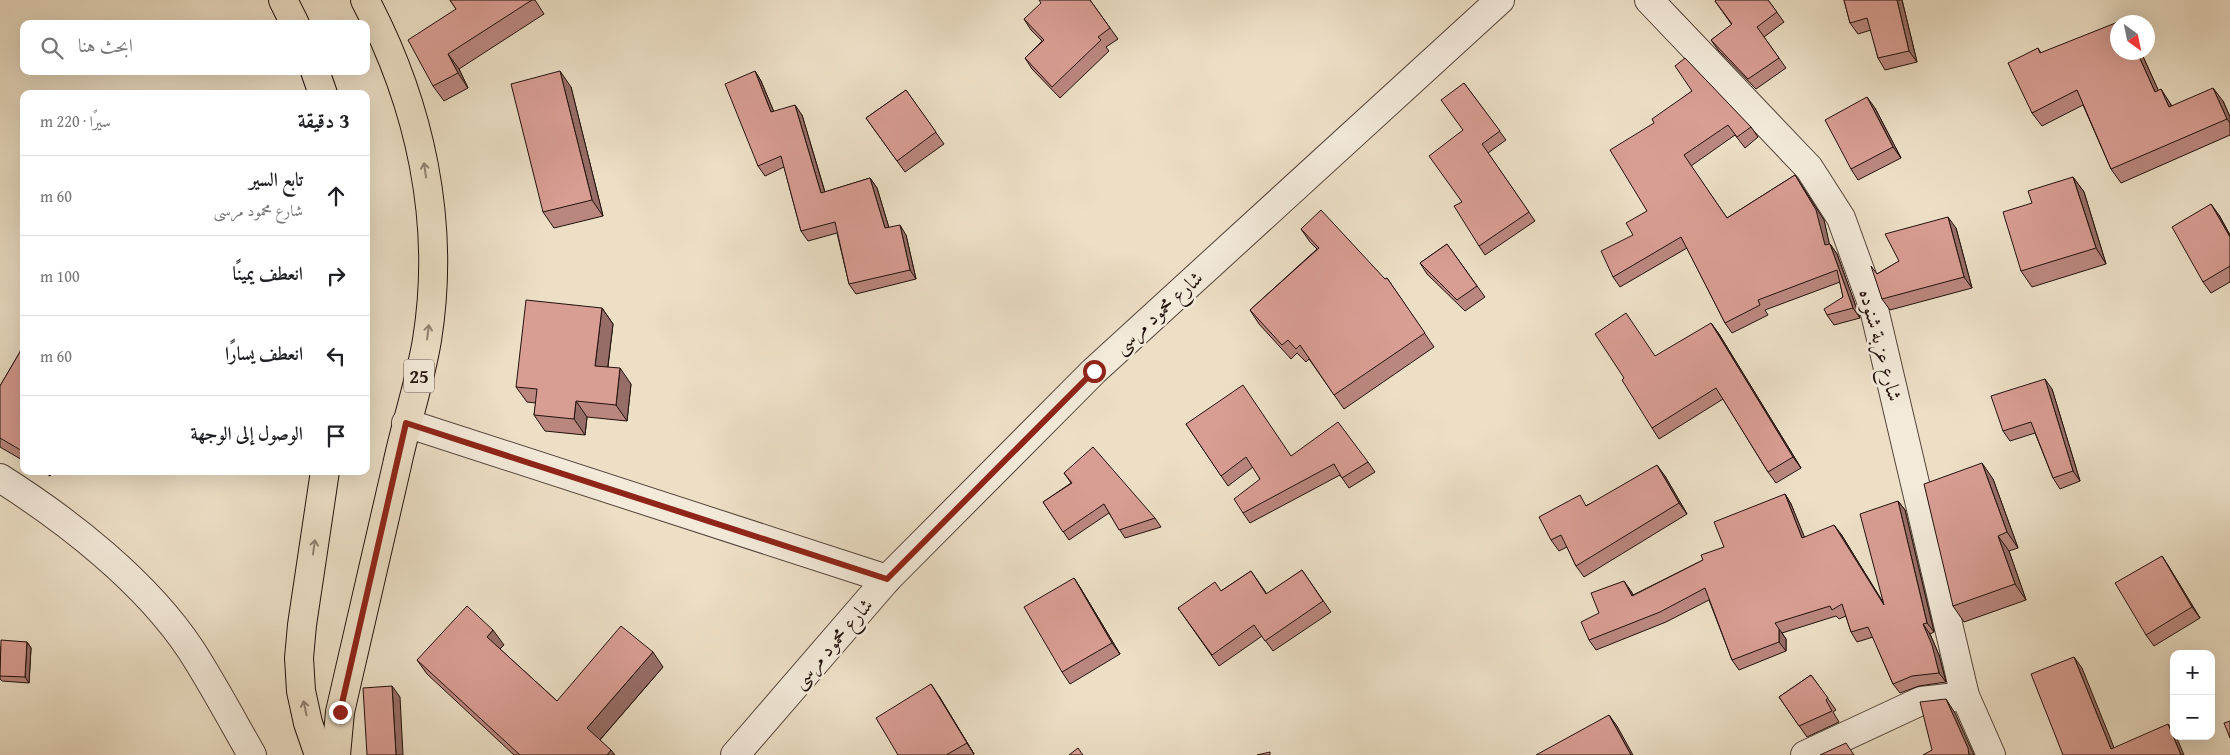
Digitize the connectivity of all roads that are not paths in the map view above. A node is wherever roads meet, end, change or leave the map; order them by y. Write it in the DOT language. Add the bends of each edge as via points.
graph roads {
  1 [pos="283,0"];
  2 [pos="365,0"];
  3 [pos="1500,0"];
  4 [pos="1649,0"];
  5 [pos="293,20"];
  6 [pos="316,75"];
  7 [pos="322,90"];
  8 [pos="406,423"];
  9 [pos="324,475"];
  10 [pos="0,478"];
  11 [pos="887,579"];
  12 [pos="1965,696"];
  13 [pos="252,755"];
  14 [pos="319,755"];
  15 [pos="336,755"];
  16 [pos="735,755"];
  17 [pos="1805,755"];
  18 [pos="1991,755"];
  1 -- 5 [label="main road"];
  8 -- 2 [label="main road, 25, one-way" via="418,382 430,314 434,254 431,205 424,157 412,110 396,64"];
  3 -- 11 [label="street, شارع محمود مرسى" via="1094,371"];
  4 -- 12 [label="street, شارع عزبة شنوده" via="1809,168 1841,218 1874,309"];
  6 -- 7 [label="main road"];
  8 -- 11 [label="street"];
  8 -- 15 [label="main road, 25" via="340,712"];
  14 -- 9 [label="main road, one-way" via="303,699 299,658"];
  10 -- 13 [label="street" via="79,533 156,607 190,649"];
  11 -- 16 [label="street, شارع محمود مرسى"];
  12 -- 17 [label="street" via="1921,701"];
  12 -- 18 [label="street, شارع عزبة شنوده"];
}
